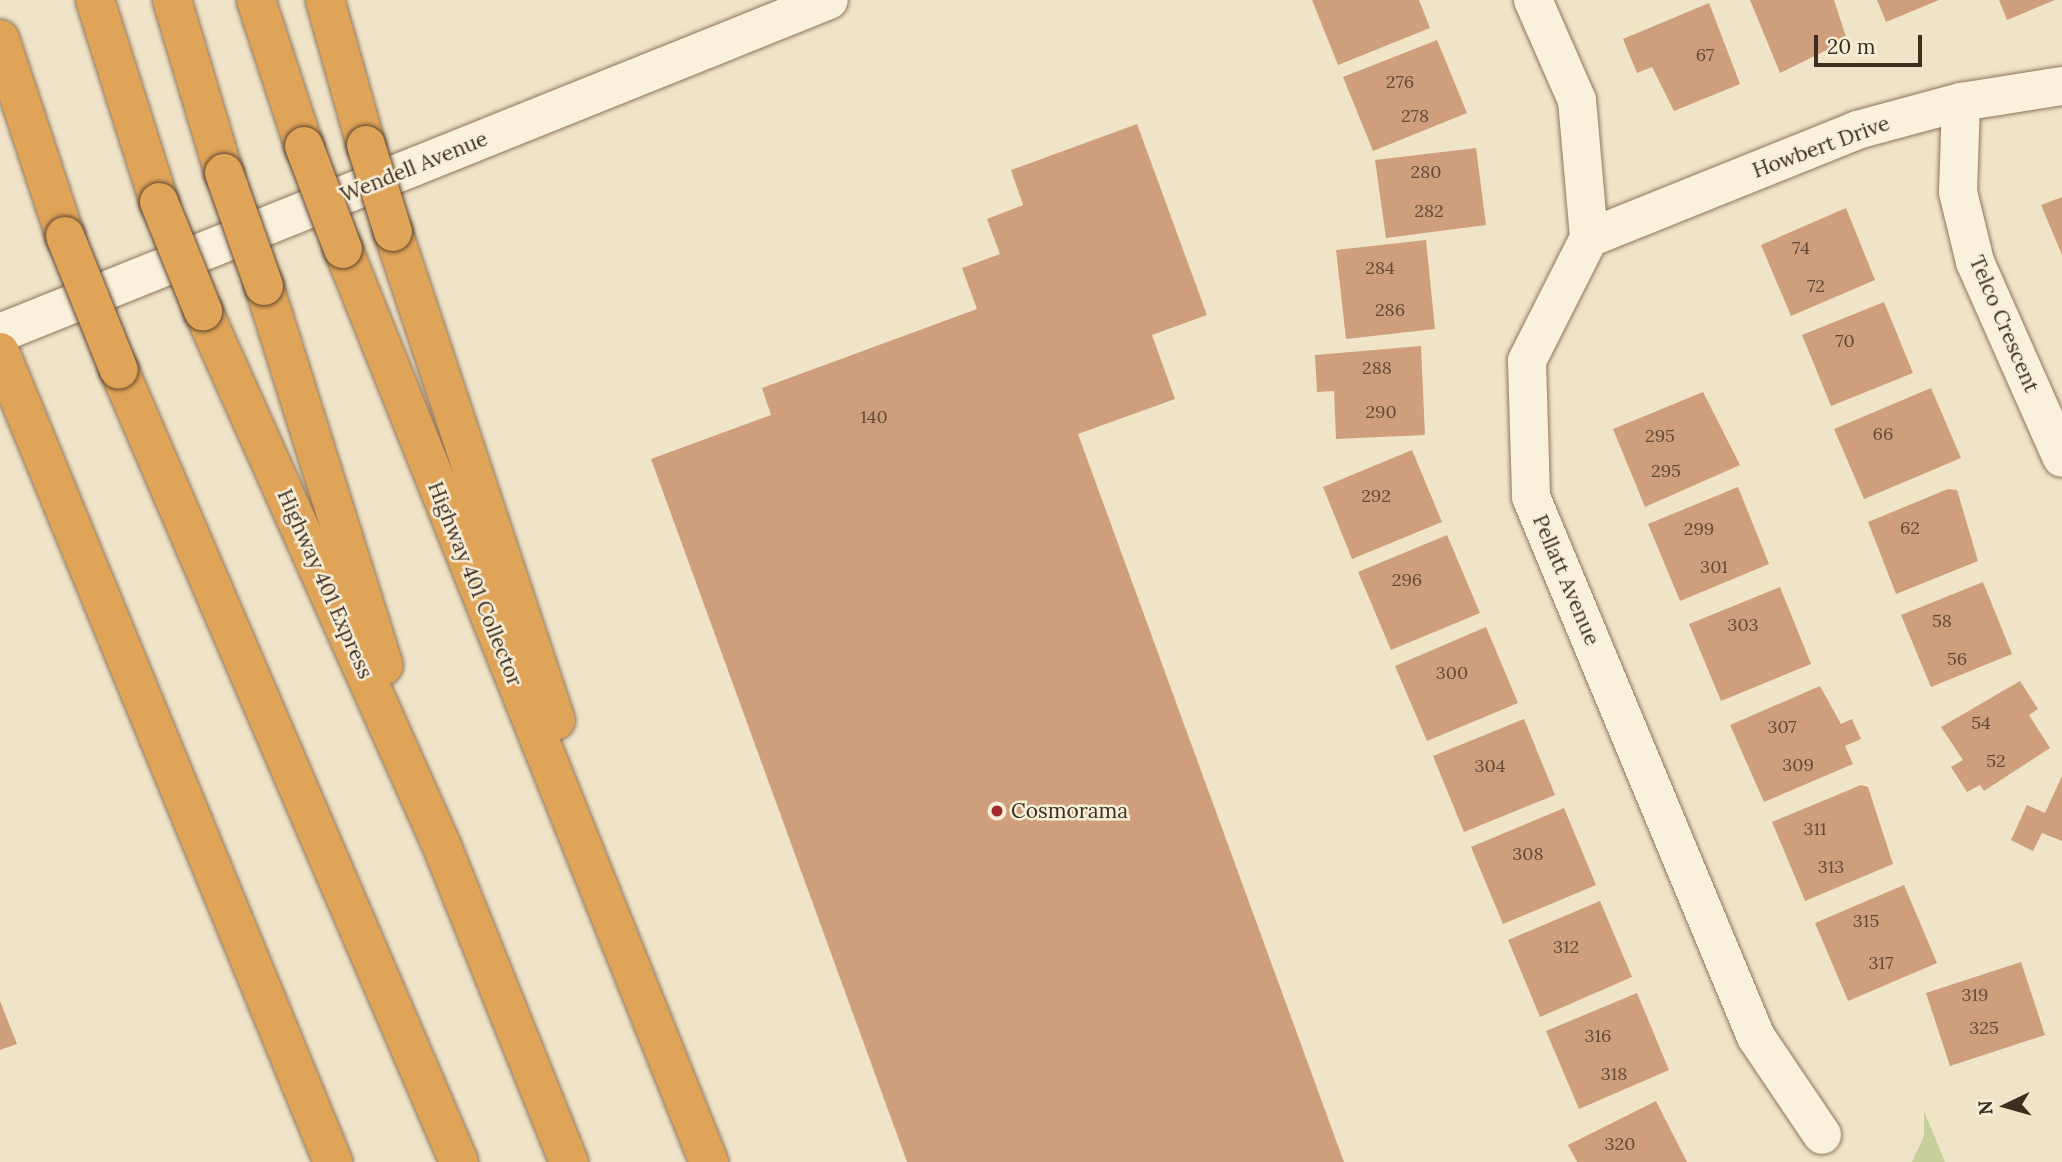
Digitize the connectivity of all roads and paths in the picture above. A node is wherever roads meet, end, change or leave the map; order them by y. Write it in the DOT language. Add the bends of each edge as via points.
graph roads {
  1 [pos="95,0"];
  2 [pos="172,0"];
  3 [pos="256,0"];
  4 [pos="325,0"];
  5 [pos="829,0"];
  6 [pos="1533,0"];
  7 [pos="0,39"];
  8 [pos="2062,86"];
  9 [pos="1961,102"];
  10 [pos="1589,238"];
  11 [pos="0,333"];
  12 [pos="0,352"];
  13 [pos="2062,458"];
  14 [pos="441,844"];
  15 [pos="653,1022"];
  16 [pos="1822,1135"];
  17 [pos="333,1162"];
  18 [pos="458,1162"];
  19 [pos="569,1162"];
  20 [pos="709,1162"];
  1 -- 14 [label="highway, Highway 401 Express, bridge" via="159,202 203,311"];
  2 -- 14 [label="highway, bridge"];
  3 -- 15 [label="highway, Highway 401 Collector, bridge" via="343,249"];
  4 -- 15 [label="highway, bridge" via="393,232"];
  5 -- 11 [label="street, Wendell Avenue"];
  6 -- 10 [label="street" via="1577,100"];
  7 -- 18 [label="highway, bridge" via="65,236 118,370"];
  8 -- 9 [label="street, Howbert Drive"];
  9 -- 10 [label="street, Howbert Drive" via="1857,130"];
  9 -- 13 [label="street, Telco Crescent" via="1958,192 1975,262"];
  10 -- 16 [label="street, Pellatt Avenue" via="1527,361 1531,497 1756,1037"];
  12 -- 17 [label="highway"];
  14 -- 19 [label="highway, Highway 401 Express"];
  15 -- 20 [label="highway, Highway 401 Collector"];
}
